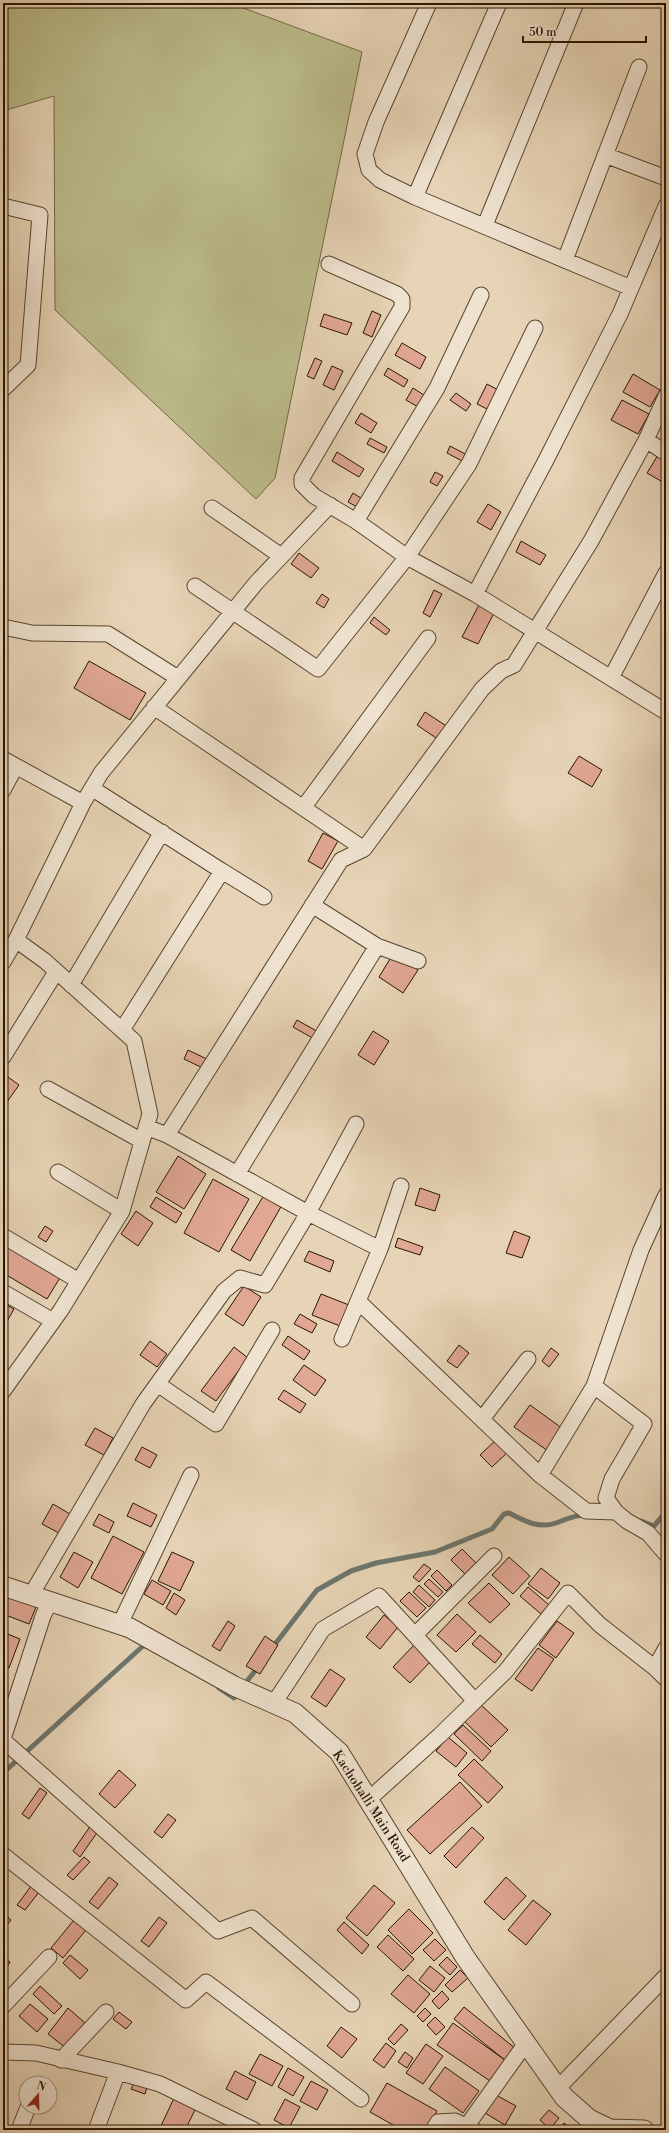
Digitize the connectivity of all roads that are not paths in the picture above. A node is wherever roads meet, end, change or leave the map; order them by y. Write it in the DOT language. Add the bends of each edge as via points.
graph roads {
  1 [pos="429,3"];
  2 [pos="499,3"];
  3 [pos="576,3"];
  4 [pos="639,67"];
  5 [pos="605,155"];
  6 [pos="666,178"];
  7 [pos="416,197"];
  8 [pos="3,206"];
  9 [pos="666,206"];
  10 [pos="485,225"];
  11 [pos="565,260"];
  12 [pos="329,264"];
  13 [pos="631,288"];
  14 [pos="481,295"];
  15 [pos="535,328"];
  16 [pos="3,389"];
  17 [pos="666,396"];
  18 [pos="646,440"];
  19 [pos="666,453"];
  20 [pos="330,505"];
  21 [pos="212,508"];
  22 [pos="356,521"];
  23 [pos="281,556"];
  24 [pos="407,557"];
  25 [pos="666,573"];
  26 [pos="195,586"];
  27 [pos="475,594"];
  28 [pos="232,612"];
  29 [pos="3,627"];
  30 [pos="536,632"];
  31 [pos="428,638"];
  32 [pos="178,678"];
  33 [pos="611,678"];
  34 [pos="154,707"];
  35 [pos="666,712"];
  36 [pos="3,759"];
  37 [pos="16,766"];
  38 [pos="93,789"];
  39 [pos="3,790"];
  40 [pos="83,803"];
  41 [pos="302,808"];
  42 [pos="162,832"];
  43 [pos="364,849"];
  44 [pos="222,871"];
  45 [pos="264,897"];
  46 [pos="312,905"];
  47 [pos="16,940"];
  48 [pos="377,946"];
  49 [pos="418,961"];
  50 [pos="3,962"];
  51 [pos="56,972"];
  52 [pos="71,985"];
  53 [pos="122,1030"];
  54 [pos="3,1057"];
  55 [pos="48,1089"];
  56 [pos="356,1124"];
  57 [pos="144,1134"];
  58 [pos="167,1136"];
  59 [pos="58,1172"];
  60 [pos="237,1174"];
  61 [pos="401,1186"];
  62 [pos="666,1195"];
  63 [pos="122,1211"];
  64 [pos="308,1213"];
  65 [pos="3,1236"];
  66 [pos="380,1249"];
  67 [pos="79,1281"];
  68 [pos="3,1292"];
  69 [pos="358,1301"];
  70 [pos="53,1320"];
  71 [pos="272,1330"];
  72 [pos="342,1339"];
  73 [pos="528,1359"];
  74 [pos="159,1385"];
  75 [pos="594,1386"];
  76 [pos="3,1391"];
  77 [pos="482,1419"];
  78 [pos="191,1475"];
  79 [pos="540,1475"];
  80 [pos="616,1512"];
  81 [pos="666,1554"];
  82 [pos="494,1556"];
  83 [pos="3,1586"];
  84 [pos="31,1595"];
  85 [pos="50,1601"];
  86 [pos="120,1624"];
  87 [pos="415,1635"];
  88 [pos="666,1648"];
  89 [pos="654,1668"];
  90 [pos="666,1679"];
  91 [pos="476,1701"];
  92 [pos="274,1703"];
  93 [pos="3,1739"];
  94 [pos="368,1800"];
  95 [pos="3,1855"];
  96 [pos="49,1957"];
  97 [pos="666,1976"];
  98 [pos="352,2004"];
  99 [pos="3,2006"];
  100 [pos="106,2012"];
  101 [pos="526,2043"];
  102 [pos="3,2052"];
  103 [pos="61,2060"];
  104 [pos="118,2072"];
  105 [pos="558,2088"];
  106 [pos="361,2098"];
  107 [pos="25,2115"];
  108 [pos="470,2128"];
  109 [pos="602,2128"];
  110 [pos="19,2130"];
  111 [pos="96,2130"];
  112 [pos="254,2130"];
  113 [pos="433,2130"];
  114 [pos="644,2130"];
  1 -- 7 [label="street" via="376,122 365,154 369,170 380,180"];
  2 -- 7 [label="street"];
  3 -- 10 [label="street"];
  4 -- 5 [label="street"];
  5 -- 6 [label="street"];
  5 -- 11 [label="street"];
  7 -- 10 [label="street"];
  8 -- 16 [label="street" via="40,215 28,365"];
  9 -- 13 [label="street"];
  10 -- 11 [label="street"];
  11 -- 13 [label="street"];
  12 -- 20 [label="street" via="397,294 402,300 402,307 302,478 302,484 307,490"];
  13 -- 27 [label="street" via="545,462"];
  14 -- 22 [label="street" via="437,388"];
  15 -- 24 [label="street" via="469,464"];
  17 -- 18 [label="street"];
  18 -- 19 [label="street"];
  18 -- 30 [label="street" via="591,541"];
  20 -- 22 [label="street"];
  20 -- 23 [label="street"];
  21 -- 23 [label="street"];
  22 -- 24 [label="street"];
  23 -- 28 [label="street"];
  24 -- 27 [label="street"];
  24 -- 28 [label="street" via="318,669"];
  25 -- 33 [label="street"];
  26 -- 28 [label="street"];
  27 -- 30 [label="street"];
  28 -- 32 [label="street"];
  29 -- 32 [label="street" via="32,633 108,634"];
  30 -- 33 [label="street"];
  30 -- 43 [label="street" via="514,665 501,671 482,689"];
  31 -- 41 [label="street"];
  32 -- 34 [label="street"];
  33 -- 35 [label="street"];
  34 -- 38 [label="street" via="101,773"];
  34 -- 41 [label="street"];
  36 -- 37 [label="street"];
  37 -- 39 [label="street"];
  37 -- 40 [label="street"];
  38 -- 40 [label="street"];
  38 -- 42 [label="street"];
  40 -- 47 [label="street"];
  41 -- 43 [label="street"];
  42 -- 44 [label="street"];
  42 -- 52 [label="street"];
  43 -- 46 [label="street" via="341,860"];
  44 -- 45 [label="street"];
  44 -- 53 [label="street"];
  46 -- 48 [label="street"];
  46 -- 58 [label="street"];
  47 -- 50 [label="street"];
  47 -- 51 [label="street"];
  48 -- 49 [label="street"];
  48 -- 60 [label="street"];
  51 -- 52 [label="street"];
  51 -- 54 [label="street"];
  52 -- 53 [label="street"];
  53 -- 57 [label="street" via="134,1041 150,1114"];
  55 -- 57 [label="street"];
  56 -- 64 [label="street"];
  57 -- 58 [label="street"];
  57 -- 63 [label="street"];
  58 -- 60 [label="street"];
  59 -- 63 [label="street"];
  60 -- 64 [label="street"];
  61 -- 66 [label="street"];
  62 -- 75 [label="street" via="642,1250"];
  63 -- 67 [label="street"];
  64 -- 66 [label="street"];
  64 -- 74 [label="street" via="265,1285 240,1278 224,1291"];
  65 -- 67 [label="street"];
  66 -- 69 [label="street"];
  67 -- 70 [label="street"];
  68 -- 70 [label="street"];
  69 -- 72 [label="street"];
  69 -- 77 [label="street"];
  70 -- 76 [label="street"];
  71 -- 74 [label="street" via="216,1424"];
  73 -- 77 [label="street"];
  74 -- 84 [label="street" via="143,1404"];
  75 -- 79 [label="street"];
  75 -- 80 [label="street" via="644,1424 612,1479 606,1498"];
  77 -- 79 [label="street"];
  78 -- 86 [label="street"];
  79 -- 80 [label="street" via="586,1511"];
  80 -- 81 [label="street" via="648,1533"];
  82 -- 87 [label="street"];
  83 -- 84 [label="street, Kachohalli Main Road"];
  84 -- 85 [label="street, Kachohalli Main Road"];
  85 -- 86 [label="street, Kachohalli Main Road"];
  85 -- 93 [label="street" via="40,1623"];
  86 -- 92 [label="street, Kachohalli Main Road" via="234,1686"];
  87 -- 91 [label="street"];
  87 -- 92 [label="street" via="379,1596 323,1629"];
  88 -- 89 [label="street"];
  89 -- 90 [label="street"];
  89 -- 91 [label="street" via="600,1626 568,1593 505,1672"];
  91 -- 94 [label="street"];
  92 -- 94 [label="street, Kachohalli Main Road" via="295,1713 339,1752"];
  93 -- 98 [label="street" via="218,1931 252,1918"];
  94 -- 101 [label="street, Kachohalli Main Road" via="465,1957"];
  95 -- 106 [label="street" via="186,2000 206,1982"];
  96 -- 99 [label="street"];
  97 -- 105 [label="street"];
  100 -- 103 [label="street"];
  101 -- 105 [label="street, Kachohalli Main Road"];
  101 -- 108 [label="street"];
  102 -- 103 [label="street" via="36,2054"];
  103 -- 104 [label="street"];
  104 -- 111 [label="street"];
  104 -- 112 [label="street" via="160,2084"];
  105 -- 109 [label="street, Kachohalli Main Road" via="589,2120"];
  107 -- 110 [label="street"];
  108 -- 113 [label="street" via="455,2121 438,2122"];
  109 -- 114 [label="street, Kachohalli Main Road"];
}
